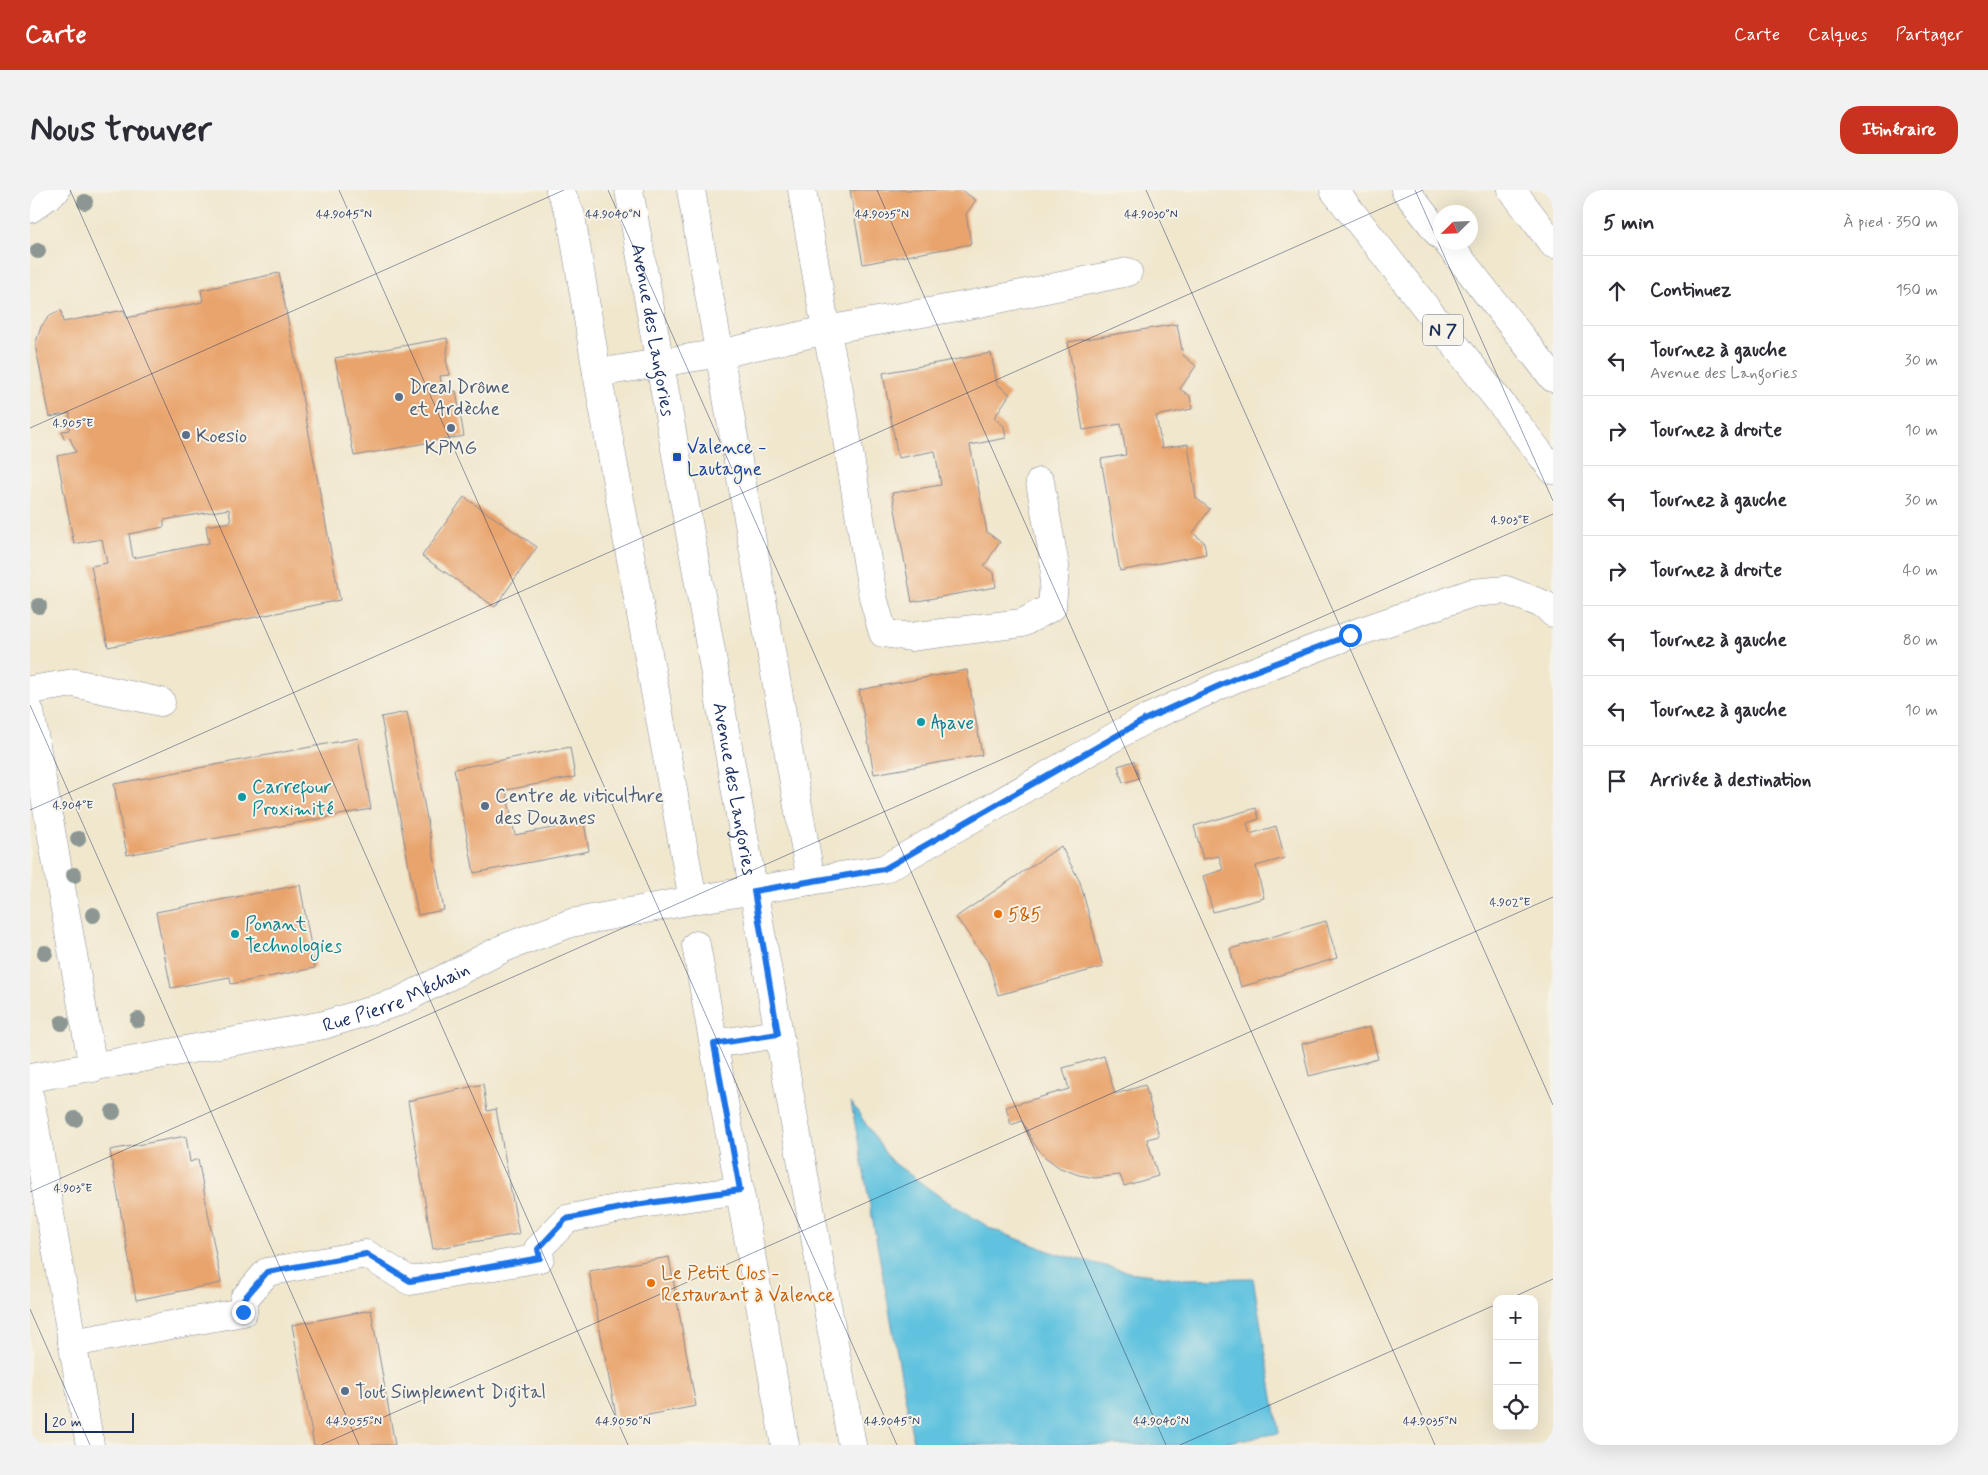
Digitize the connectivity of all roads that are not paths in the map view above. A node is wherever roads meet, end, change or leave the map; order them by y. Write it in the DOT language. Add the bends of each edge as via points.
graph roads {
  1 [pos="56,190"];
  2 [pos="560,190"];
  3 [pos="629,190"];
  4 [pos="691,190"];
  5 [pos="802,190"];
  6 [pos="1334,190"];
  7 [pos="1405,190"];
  8 [pos="1512,190"];
  9 [pos="30,209"];
  10 [pos="1433,226"];
  11 [pos="1553,244"];
  12 [pos="1453,250"];
  13 [pos="1128,272"];
  14 [pos="826,330"];
  15 [pos="719,354"];
  16 [pos="660,363"];
  17 [pos="597,373"];
  18 [pos="1553,378"];
  19 [pos="1553,470"];
  20 [pos="1040,482"];
  21 [pos="1553,613"];
  22 [pos="30,690"];
  23 [pos="161,702"];
  24 [pos="30,712"];
  25 [pos="811,881"];
  26 [pos="754,891"];
  27 [pos="693,900"];
  28 [pos="696,945"];
  29 [pos="778,1034"];
  30 [pos="714,1044"];
  31 [pos="92,1068"];
  32 [pos="30,1078"];
  33 [pos="30,1098"];
  34 [pos="740,1190"];
  35 [pos="72,1343"];
  36 [pos="90,1445"];
  37 [pos="785,1445"];
  38 [pos="852,1445"];
  1 -- 9 [label="main road"];
  2 -- 17 [label="main road" via="571,216"];
  3 -- 16 [label="main road, Avenue des Langories"];
  4 -- 15 [label="main road"];
  5 -- 14 [label="main road"];
  6 -- 19 [label="main road, N 7"];
  7 -- 10 [label="main road"];
  8 -- 11 [label="main road"];
  12 -- 18 [label="main road"];
  13 -- 14 [label="main road"];
  14 -- 15 [label="main road"];
  14 -- 20 [label="main road" via="873,597 883,633 910,638 1022,623 1052,607 1055,566"];
  15 -- 16 [label="main road"];
  15 -- 25 [label="main road"];
  16 -- 17 [label="main road"];
  16 -- 26 [label="main road, Avenue des Langories"];
  17 -- 27 [label="main road"];
  21 -- 25 [label="main road, Rue Pierre Méchain" via="1545,605 1506,590 1472,593 1350,635 1234,679 1144,720 884,869"];
  22 -- 23 [label="main road" via="74,683"];
  24 -- 31 [label="main road"];
  25 -- 26 [label="main road, Rue Pierre Méchain"];
  26 -- 27 [label="main road, Rue Pierre Méchain"];
  26 -- 29 [label="main road, Avenue des Langories"];
  27 -- 31 [label="main road, Rue Pierre Méchain" via="570,923 504,948 398,1002 324,1025"];
  28 -- 30 [label="main road"];
  29 -- 30 [label="main road"];
  29 -- 38 [label="main road, Avenue des Langories"];
  30 -- 34 [label="main road"];
  31 -- 32 [label="main road, Rue Pierre Méchain"];
  33 -- 35 [label="main road"];
  34 -- 35 [label="main road" via="566,1219 538,1249 540,1258 466,1272 410,1281 366,1254 267,1272 244,1299 243,1312"];
  34 -- 37 [label="main road"];
  35 -- 36 [label="main road"];
}
